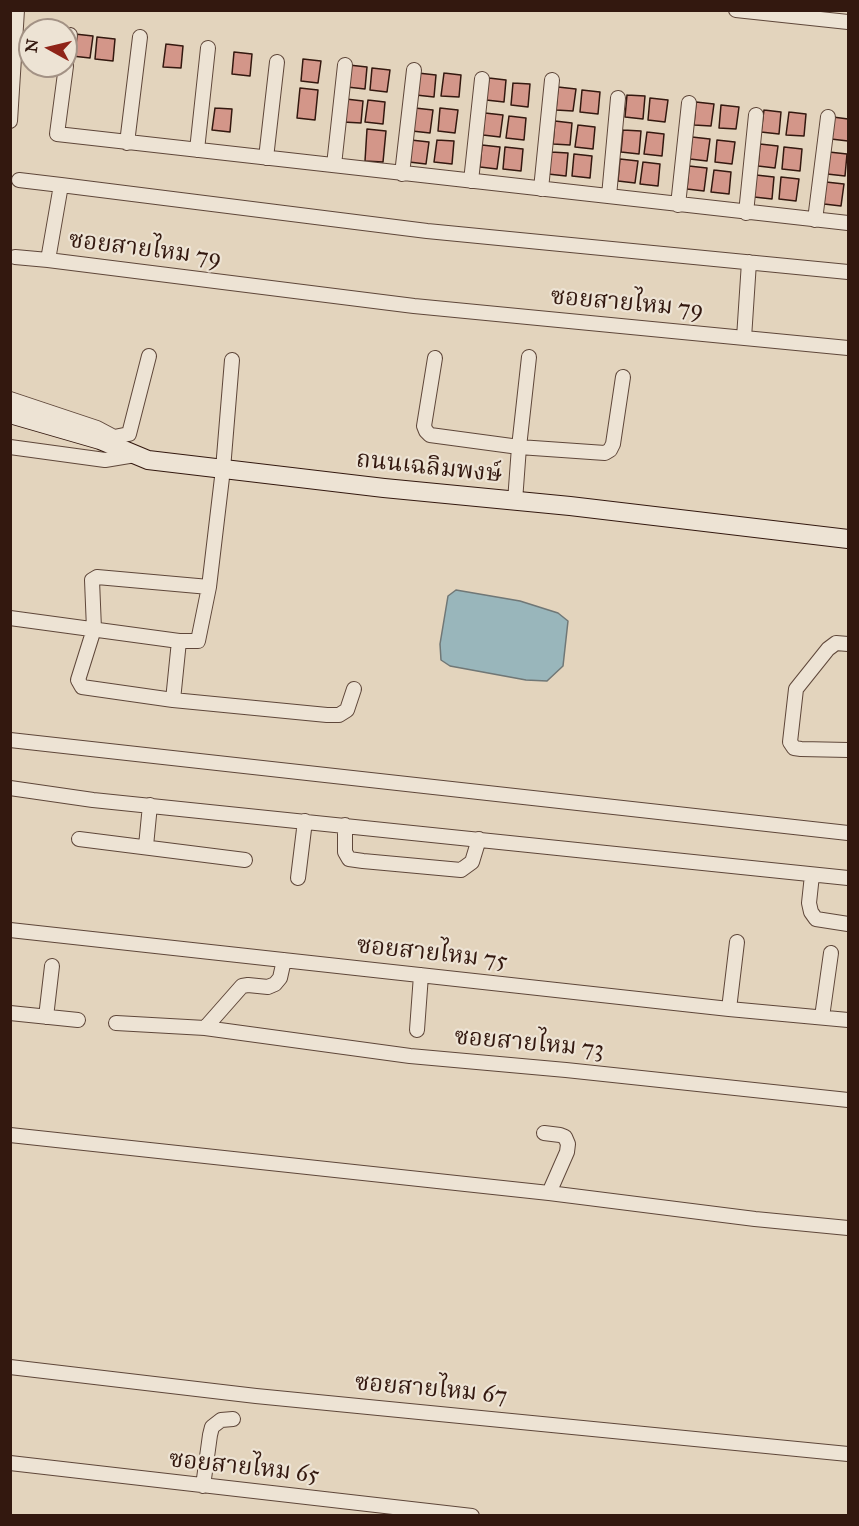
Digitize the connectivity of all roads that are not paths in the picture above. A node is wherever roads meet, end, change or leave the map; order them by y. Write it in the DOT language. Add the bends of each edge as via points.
graph roads {
  1 [pos="17,10"];
  2 [pos="736,10"];
  3 [pos="849,22"];
  4 [pos="140,37"];
  5 [pos="208,48"];
  6 [pos="277,62"];
  7 [pos="345,65"];
  8 [pos="414,69"];
  9 [pos="64,78"];
  10 [pos="482,79"];
  11 [pos="552,80"];
  12 [pos="618,98"];
  13 [pos="688,103"];
  14 [pos="756,115"];
  15 [pos="828,117"];
  16 [pos="10,121"];
  17 [pos="128,143"];
  18 [pos="197,150"];
  19 [pos="266,158"];
  20 [pos="334,165"];
  21 [pos="402,174"];
  22 [pos="18,180"];
  23 [pos="471,181"];
  24 [pos="61,185"];
  25 [pos="541,189"];
  26 [pos="609,196"];
  27 [pos="678,205"];
  28 [pos="746,213"];
  29 [pos="815,220"];
  30 [pos="849,223"];
  31 [pos="15,257"];
  32 [pos="48,260"];
  33 [pos="750,262"];
  34 [pos="849,272"];
  35 [pos="744,338"];
  36 [pos="849,348"];
  37 [pos="149,356"];
  38 [pos="529,357"];
  39 [pos="435,358"];
  40 [pos="232,360"];
  41 [pos="623,377"];
  42 [pos="10,399"];
  43 [pos="10,414"];
  44 [pos="114,437"];
  45 [pos="10,447"];
  46 [pos="519,447"];
  47 [pos="141,458"];
  48 [pos="223,469"];
  49 [pos="515,501"];
  50 [pos="849,539"];
  51 [pos="209,587"];
  52 [pos="10,618"];
  53 [pos="94,629"];
  54 [pos="179,641"];
  55 [pos="849,644"];
  56 [pos="354,689"];
  57 [pos="173,700"];
  58 [pos="10,740"];
  59 [pos="849,750"];
  60 [pos="10,788"];
  61 [pos="150,806"];
  62 [pos="305,821"];
  63 [pos="345,825"];
  64 [pos="849,832"];
  65 [pos="79,839"];
  66 [pos="479,839"];
  67 [pos="146,846"];
  68 [pos="245,860"];
  69 [pos="812,875"];
  70 [pos="298,878"];
  71 [pos="849,878"];
  72 [pos="849,924"];
  73 [pos="10,930"];
  74 [pos="737,942"];
  75 [pos="831,953"];
  76 [pos="285,960"];
  77 [pos="52,966"];
  78 [pos="421,975"];
  79 [pos="729,1009"];
  80 [pos="10,1013"];
  81 [pos="46,1017"];
  82 [pos="822,1017"];
  83 [pos="78,1020"];
  84 [pos="849,1020"];
  85 [pos="116,1023"];
  86 [pos="205,1028"];
  87 [pos="417,1030"];
  88 [pos="849,1100"];
  89 [pos="544,1133"];
  90 [pos="10,1135"];
  91 [pos="549,1193"];
  92 [pos="849,1228"];
  93 [pos="10,1367"];
  94 [pos="233,1419"];
  95 [pos="849,1455"];
  96 [pos="10,1463"];
  97 [pos="203,1486"];
  98 [pos="472,1515"];
  1 -- 16 [label="street"];
  2 -- 3 [label="street"];
  4 -- 17 [label="street"];
  5 -- 18 [label="street"];
  6 -- 19 [label="street"];
  7 -- 20 [label="street"];
  8 -- 21 [label="street"];
  9 -- 17 [label="street" via="57,134"];
  10 -- 23 [label="street"];
  11 -- 25 [label="street"];
  12 -- 26 [label="street"];
  13 -- 27 [label="street"];
  14 -- 28 [label="street"];
  15 -- 29 [label="street"];
  17 -- 18 [label="street"];
  18 -- 19 [label="street"];
  19 -- 20 [label="street"];
  20 -- 21 [label="street"];
  21 -- 23 [label="street"];
  22 -- 24 [label="street"];
  23 -- 25 [label="street"];
  24 -- 32 [label="street, ซอยสายไหม 79"];
  24 -- 33 [label="street" via="427,231"];
  25 -- 26 [label="street"];
  26 -- 27 [label="street"];
  27 -- 28 [label="street"];
  28 -- 29 [label="street"];
  29 -- 30 [label="street"];
  31 -- 32 [label="street"];
  32 -- 35 [label="street, ซอยสายไหม 79" via="414,306"];
  33 -- 34 [label="street"];
  33 -- 35 [label="street"];
  35 -- 36 [label="street, ซอยสายไหม 79"];
  37 -- 44 [label="street" via="129,434"];
  38 -- 46 [label="street"];
  39 -- 46 [label="street" via="426,431 430,435"];
  40 -- 48 [label="street"];
  41 -- 46 [label="street" via="610,450 605,453"];
  42 -- 44 [label="street"];
  43 -- 47 [label="main road, ถนนเฉลิมพงษ์" via="89,437"];
  44 -- 47 [label="street" via="140,448"];
  45 -- 47 [label="street" via="105,460"];
  46 -- 49 [label="street"];
  47 -- 48 [label="main road, ถนนเฉลิมพงษ์"];
  48 -- 49 [label="main road, ถนนเฉลิมพงษ์"];
  48 -- 51 [label="street"];
  49 -- 50 [label="main road, ถนนเฉลิมพงษ์"];
  51 -- 53 [label="street" via="97,577 91,586"];
  51 -- 54 [label="street" via="198,641"];
  52 -- 53 [label="street"];
  53 -- 54 [label="street"];
  53 -- 57 [label="street" via="78,680 82,687"];
  54 -- 57 [label="street"];
  55 -- 59 [label="street" via="836,643 828,649 796,689 790,742 801,749"];
  56 -- 57 [label="street" via="347,710 339,715"];
  58 -- 64 [label="street"];
  60 -- 61 [label="street"];
  61 -- 62 [label="street"];
  61 -- 67 [label="street"];
  62 -- 63 [label="street"];
  62 -- 70 [label="street"];
  63 -- 66 [label="street"];
  63 -- 66 [label="street" via="345,852 349,859 363,861 461,870 472,862"];
  65 -- 67 [label="street"];
  66 -- 69 [label="street"];
  67 -- 68 [label="street"];
  69 -- 71 [label="street"];
  69 -- 72 [label="street" via="809,903 816,919"];
  73 -- 76 [label="street, ซอยสายไหม 75"];
  74 -- 79 [label="street"];
  75 -- 82 [label="street"];
  76 -- 78 [label="street, ซอยสายไหม 75"];
  76 -- 86 [label="street" via="275,984 242,986"];
  77 -- 81 [label="street"];
  78 -- 79 [label="street, ซอยสายไหม 75"];
  78 -- 87 [label="street"];
  79 -- 82 [label="street, ซอยสายไหม 75"];
  80 -- 81 [label="street"];
  81 -- 83 [label="street"];
  82 -- 84 [label="street, ซอยสายไหม 75"];
  85 -- 86 [label="street, ซอยสายไหม 73"];
  86 -- 88 [label="street, ซอยสายไหม 73" via="410,1056"];
  89 -- 91 [label="street" via="565,1137 568,1144"];
  90 -- 91 [label="street"];
  91 -- 92 [label="street"];
  93 -- 95 [label="street, ซอยสายไหม 67" via="256,1396"];
  94 -- 97 [label="street" via="221,1420 212,1427"];
  96 -- 97 [label="street, ซอยสายไหม 65"];
  97 -- 98 [label="street, ซอยสายไหม 65"];
}
